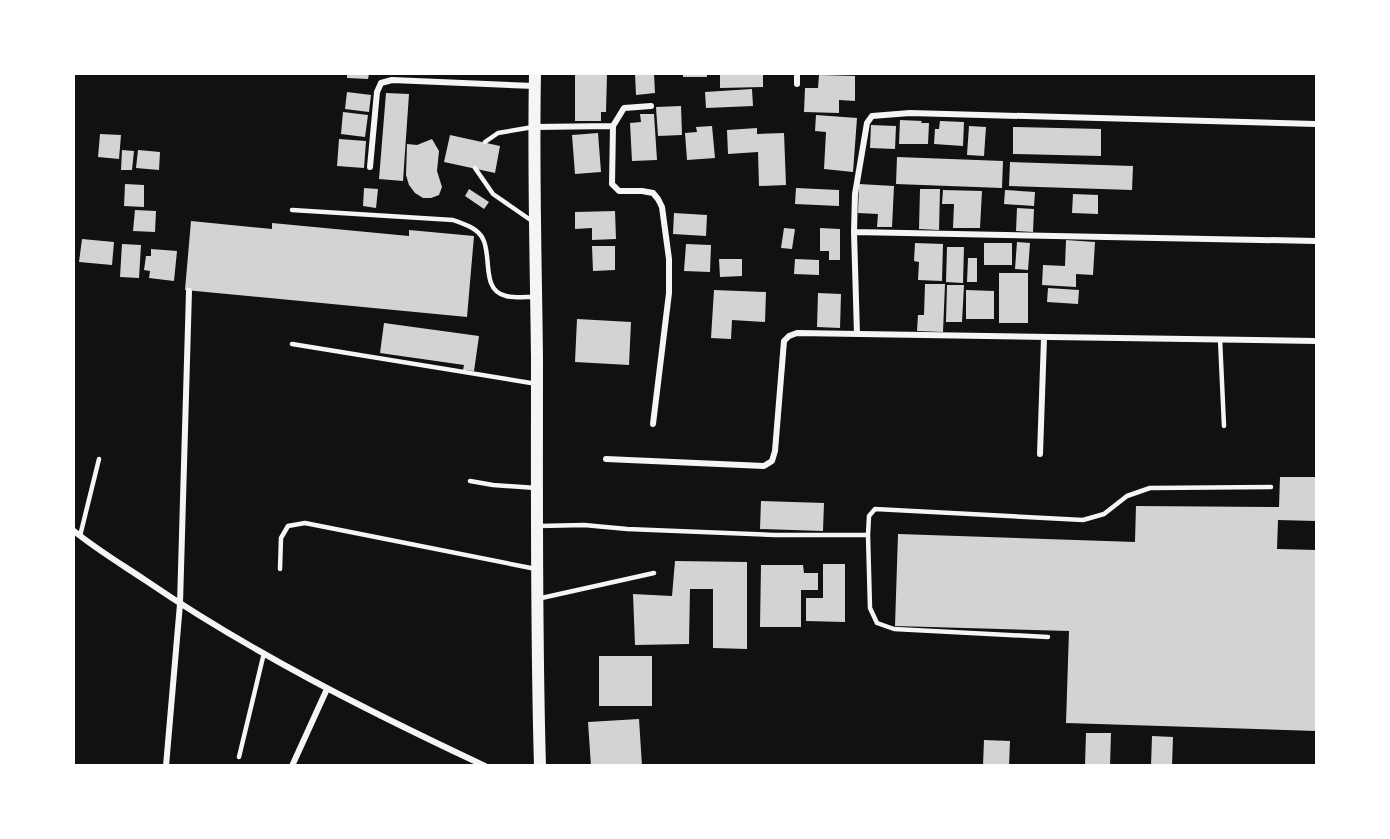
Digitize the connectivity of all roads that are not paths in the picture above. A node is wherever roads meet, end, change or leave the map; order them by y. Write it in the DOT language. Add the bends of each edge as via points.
graph roads {
  1 [pos="797,74"];
  2 [pos="535,80"];
  3 [pos="797,84"];
  4 [pos="651,106"];
  5 [pos="1317,124"];
  6 [pos="613,126"];
  7 [pos="533,127"];
  8 [pos="485,142"];
  9 [pos="370,167"];
  10 [pos="475,168"];
  11 [pos="292,210"];
  12 [pos="535,222"];
  13 [pos="854,232"];
  14 [pos="1317,241"];
  15 [pos="189,291"];
  16 [pos="537,297"];
  17 [pos="857,334"];
  18 [pos="1044,339"];
  19 [pos="1220,339"];
  20 [pos="1317,341"];
  21 [pos="292,344"];
  22 [pos="537,384"];
  23 [pos="653,424"];
  24 [pos="1224,426"];
  25 [pos="1040,454"];
  26 [pos="99,459"];
  27 [pos="606,459"];
  28 [pos="470,481"];
  29 [pos="1271,487"];
  30 [pos="536,488"];
  31 [pos="536,526"];
  32 [pos="74,531"];
  33 [pos="868,535"];
  34 [pos="80,536"];
  35 [pos="280,569"];
  36 [pos="536,569"];
  37 [pos="654,573"];
  38 [pos="537,599"];
  39 [pos="180,604"];
  40 [pos="1048,637"];
  41 [pos="264,653"];
  42 [pos="327,689"];
  43 [pos="239,757"];
  44 [pos="166,765"];
  45 [pos="292,765"];
  46 [pos="485,765"];
  47 [pos="540,765"];
  1 -- 3 [label="street"];
  2 -- 7 [label="main road"];
  2 -- 9 [label="street" via="381,83"];
  4 -- 6 [label="street" via="624,108"];
  5 -- 13 [label="street" via="910,113 872,116 867,123 858,173"];
  6 -- 7 [label="street"];
  6 -- 23 [label="street" via="612,184 619,191 653,193 662,207 669,293"];
  7 -- 8 [label="lane" via="498,133"];
  7 -- 12 [label="main road"];
  10 -- 12 [label="lane" via="493,194"];
  11 -- 16 [label="lane" via="453,220 470,226 483,239 495,290 505,296"];
  12 -- 16 [label="main road"];
  13 -- 14 [label="street"];
  13 -- 17 [label="street"];
  15 -- 39 [label="street"];
  16 -- 22 [label="main road"];
  17 -- 18 [label="street"];
  17 -- 27 [label="street" via="797,333 784,341 775,451 772,461 764,466"];
  18 -- 19 [label="street"];
  18 -- 25 [label="street"];
  19 -- 20 [label="street"];
  19 -- 24 [label="lane"];
  21 -- 22 [label="lane"];
  22 -- 30 [label="main road"];
  26 -- 34 [label="lane"];
  28 -- 30 [label="lane"];
  29 -- 33 [label="lane" via="1150,488 1127,496 1104,514 1083,520 875,509 869,516"];
  30 -- 31 [label="main road"];
  31 -- 33 [label="lane"];
  31 -- 36 [label="main road"];
  32 -- 34 [label="street"];
  33 -- 40 [label="lane" via="870,608 877,623 894,629"];
  34 -- 39 [label="street"];
  35 -- 36 [label="lane" via="281,538 288,526 305,523"];
  36 -- 38 [label="main road"];
  37 -- 38 [label="lane"];
  38 -- 47 [label="main road"];
  39 -- 41 [label="street"];
  39 -- 44 [label="street"];
  41 -- 42 [label="street"];
  41 -- 43 [label="lane"];
  42 -- 45 [label="street"];
  42 -- 46 [label="street"];
}
